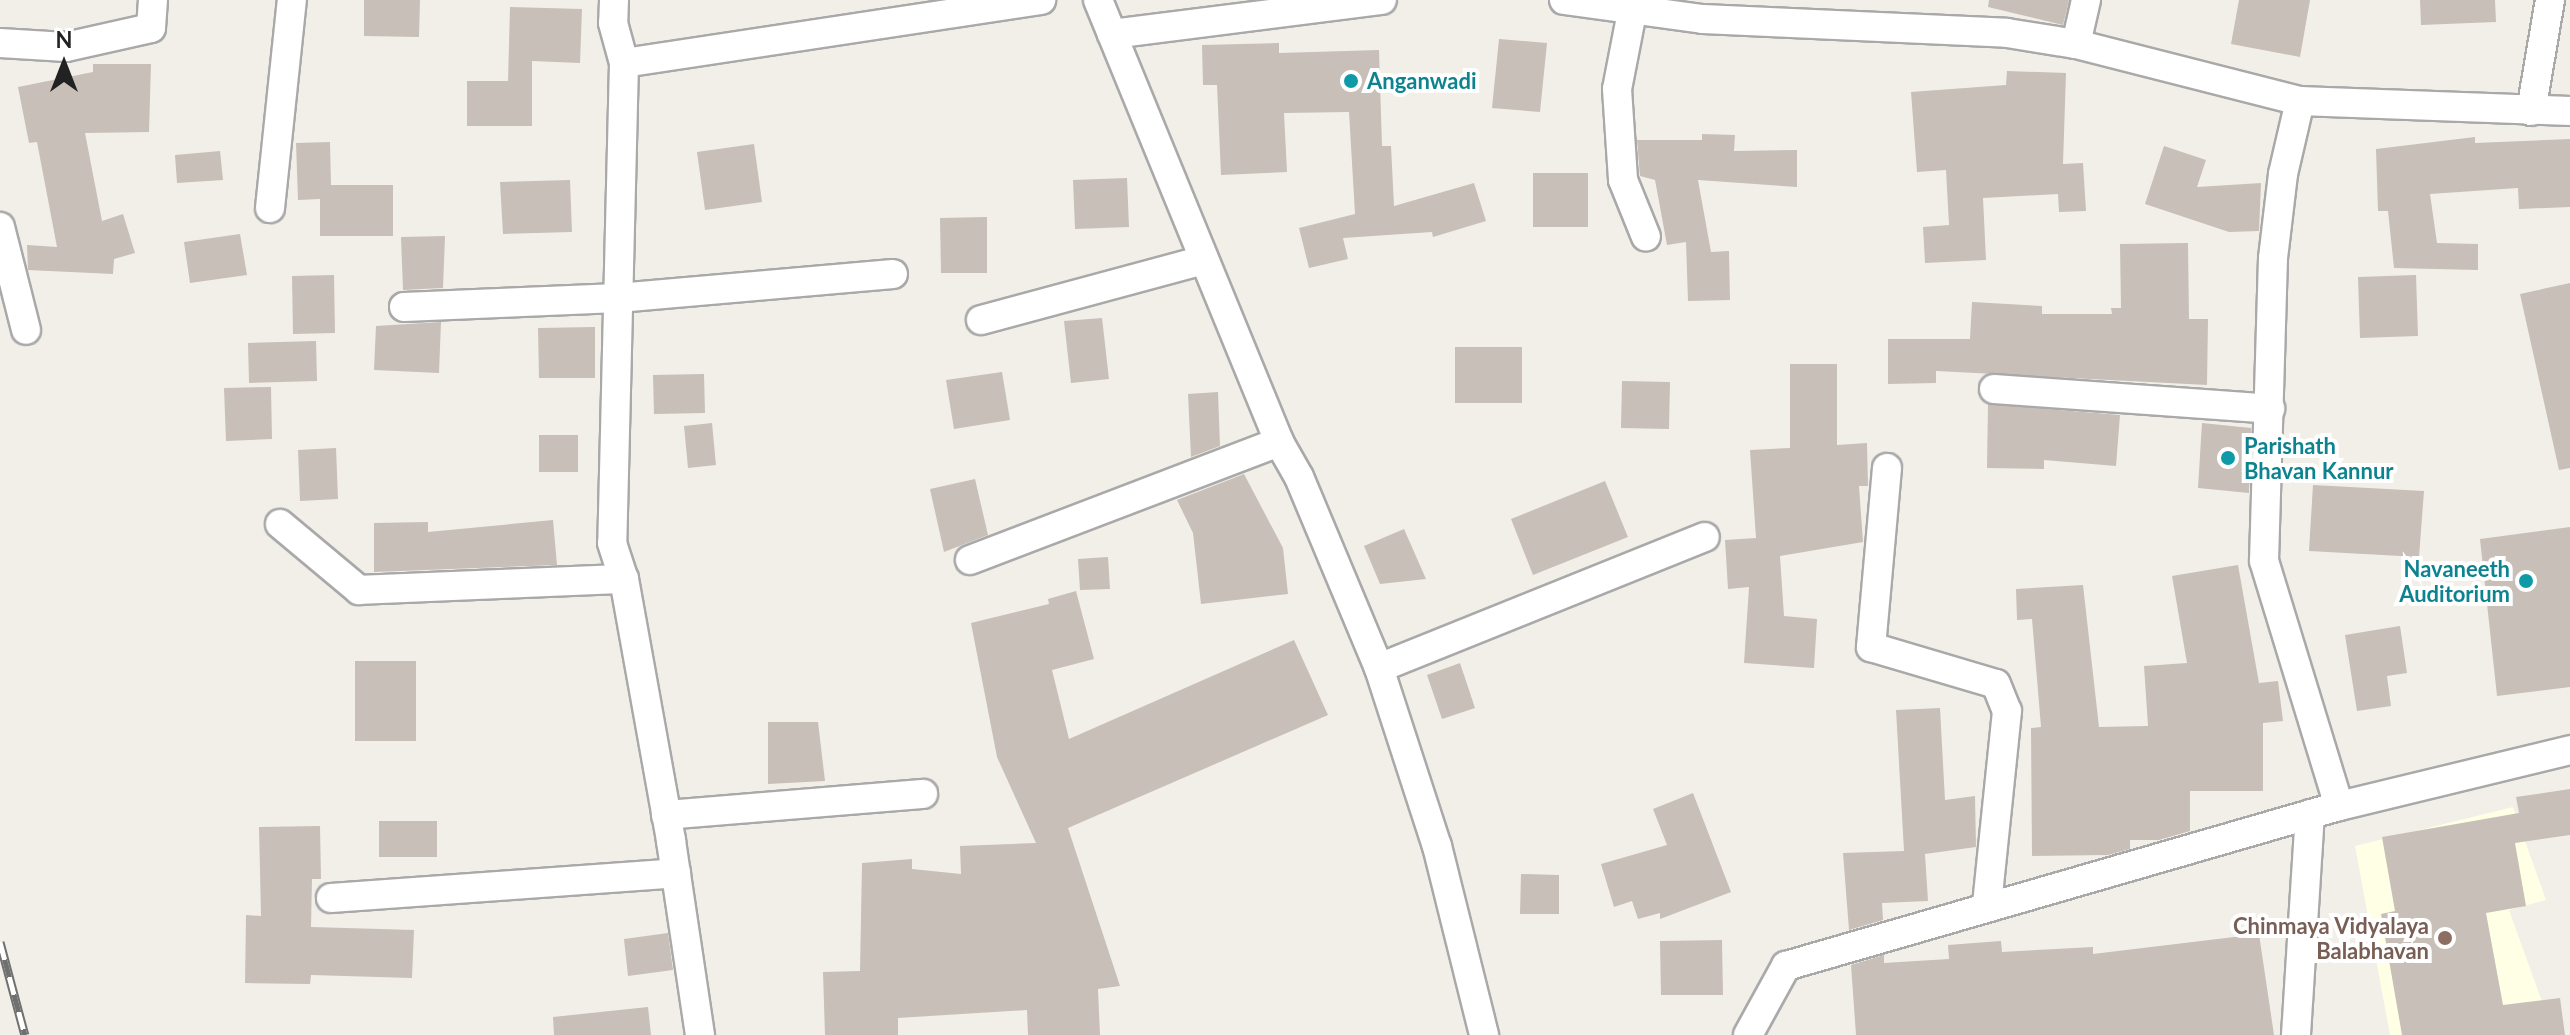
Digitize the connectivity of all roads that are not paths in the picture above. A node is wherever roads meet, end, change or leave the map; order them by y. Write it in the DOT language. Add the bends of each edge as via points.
graph roads {
  1 [pos="153,0"];
  2 [pos="292,0"];
  3 [pos="614,0"];
  4 [pos="1041,0"];
  5 [pos="1098,0"];
  6 [pos="1382,0"];
  7 [pos="1564,0"];
  8 [pos="2086,0"];
  9 [pos="2550,0"];
  10 [pos="1632,12"];
  11 [pos="1112,34"];
  12 [pos="0,43"];
  13 [pos="2076,44"];
  14 [pos="624,63"];
  15 [pos="2300,101"];
  16 [pos="2531,111"];
  17 [pos="2570,111"];
  18 [pos="270,208"];
  19 [pos="0,227"];
  20 [pos="1646,237"];
  21 [pos="1204,260"];
  22 [pos="893,274"];
  23 [pos="618,298"];
  24 [pos="404,307"];
  25 [pos="981,320"];
  26 [pos="26,330"];
  27 [pos="1994,389"];
  28 [pos="2270,409"];
  29 [pos="1279,442"];
  30 [pos="1887,468"];
  31 [pos="280,524"];
  32 [pos="1705,537"];
  33 [pos="970,560"];
  34 [pos="624,579"];
  35 [pos="1379,668"];
  36 [pos="2570,750"];
  37 [pos="923,794"];
  38 [pos="2339,806"];
  39 [pos="2310,814"];
  40 [pos="666,815"];
  41 [pos="676,873"];
  42 [pos="331,898"];
  43 [pos="1987,906"];
  44 [pos="700,1035"];
  45 [pos="1484,1035"];
  46 [pos="1748,1035"];
  47 [pos="2296,1035"];
  1 -- 12 [label="street" via="151,28 66,47"];
  2 -- 18 [label="street"];
  3 -- 14 [label="street" via="613,23"];
  4 -- 14 [label="street"];
  5 -- 11 [label="street"];
  6 -- 11 [label="street"];
  7 -- 10 [label="street"];
  8 -- 13 [label="street"];
  9 -- 16 [label="street"];
  10 -- 13 [label="street" via="2007,33"];
  10 -- 20 [label="street" via="1617,89 1623,180"];
  11 -- 21 [label="street"];
  13 -- 15 [label="street"];
  14 -- 23 [label="street"];
  15 -- 16 [label="street"];
  15 -- 28 [label="street" via="2283,174 2273,258"];
  16 -- 17 [label="street"];
  19 -- 26 [label="street"];
  21 -- 25 [label="street"];
  21 -- 29 [label="street"];
  22 -- 23 [label="street"];
  23 -- 24 [label="street"];
  23 -- 34 [label="street" via="612,543"];
  27 -- 28 [label="street"];
  28 -- 38 [label="street" via="2264,561"];
  29 -- 33 [label="street"];
  29 -- 35 [label="street" via="1299,477"];
  30 -- 43 [label="street" via="1871,647 1996,684 2007,711"];
  31 -- 34 [label="street" via="359,590"];
  32 -- 35 [label="street"];
  34 -- 40 [label="street"];
  35 -- 45 [label="street" via="1437,846"];
  36 -- 38 [label="street"];
  37 -- 40 [label="street"];
  38 -- 39 [label="street"];
  39 -- 43 [label="street"];
  39 -- 47 [label="street"];
  40 -- 41 [label="street"];
  41 -- 42 [label="street"];
  41 -- 44 [label="street"];
  43 -- 46 [label="street" via="1786,966"];
}
